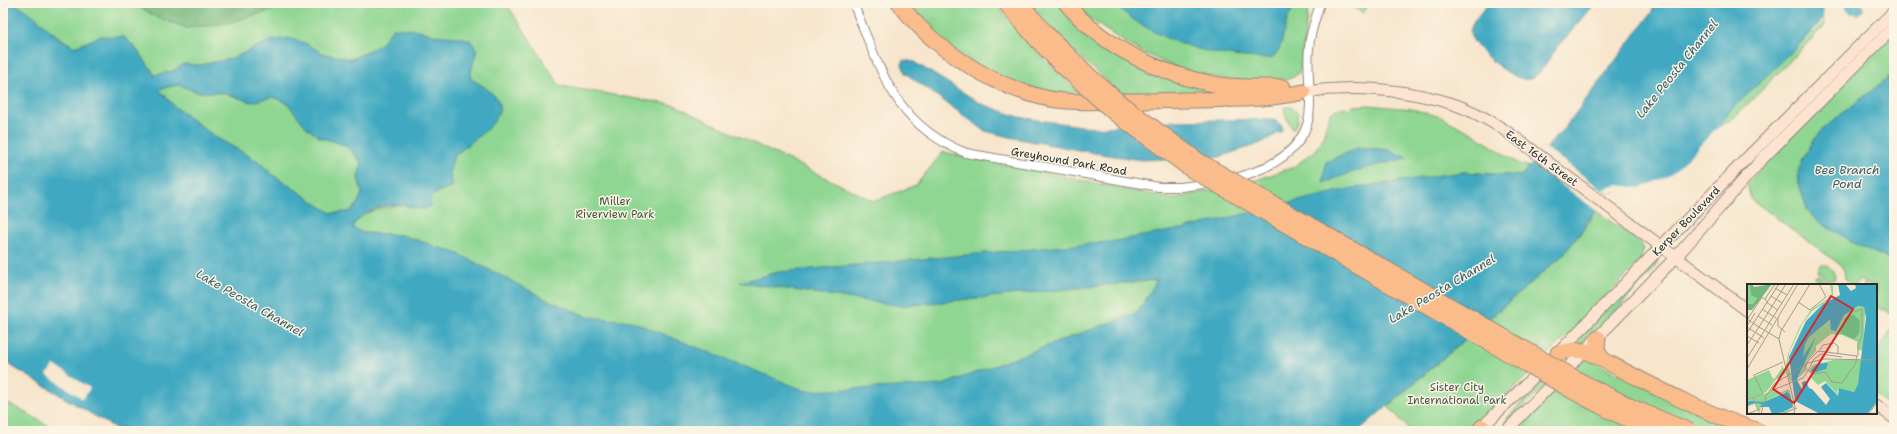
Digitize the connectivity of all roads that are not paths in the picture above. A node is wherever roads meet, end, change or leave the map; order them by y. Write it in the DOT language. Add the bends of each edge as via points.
graph roads {
  1 [pos="853,3"];
  2 [pos="900,3"];
  3 [pos="1005,3"];
  4 [pos="1020,3"];
  5 [pos="1066,3"];
  6 [pos="1320,3"];
  7 [pos="1894,11"];
  8 [pos="1894,27"];
  9 [pos="1041,37"];
  10 [pos="1306,91"];
  11 [pos="1662,247"];
  12 [pos="1676,257"];
  13 [pos="1747,310"];
  14 [pos="1598,338"];
  15 [pos="1586,351"];
  16 [pos="1558,353"];
  17 [pos="1602,359"];
  18 [pos="1877,406"];
  19 [pos="1894,418"];
  20 [pos="1482,430"];
  21 [pos="1506,431"];
  22 [pos="1656,431"];
  23 [pos="1690,431"];
  24 [pos="1758,431"];
  1 -- 10 [label="street, Greyhound Park Road" via="890,88 907,114 942,142 966,153 986,157 1159,186 1181,187 1222,181 1269,167 1289,153 1300,139 1310,113"];
  2 -- 10 [label="highway" via="923,30 952,54 1006,84 1041,97 1078,102 1178,100 1285,96"];
  3 -- 9 [label="highway"];
  4 -- 9 [label="highway"];
  5 -- 10 [label="highway" via="1112,43 1159,68 1219,85 1285,87"];
  6 -- 10 [label="street, Greyhound Park Road" via="1312,27"];
  7 -- 11 [label="main road, Kerper Boulevard"];
  8 -- 12 [label="main road, Kerper Boulevard" via="1763,158"];
  9 -- 22 [label="highway, bridge" via="1060,64 1113,112 1190,169 1574,392"];
  9 -- 23 [label="highway, bridge" via="1123,105 1200,161 1584,383 1634,408"];
  10 -- 11 [label="main road, East 16th Street" via="1380,89 1412,93 1454,105 1481,117 1527,147"];
  11 -- 12 [label="main road, East 16th Street"];
  11 -- 16 [label="main road, Kerper Boulevard"];
  12 -- 13 [label="main road, East 16th Street"];
  12 -- 14 [label="main road, Kerper Boulevard"];
  14 -- 15 [label="main road, Kerper Boulevard"];
  14 -- 17 [label="highway" via="1596,349"];
  15 -- 16 [label="highway"];
  15 -- 17 [label="highway"];
  15 -- 21 [label="main road, Kerper Boulevard"];
  16 -- 20 [label="main road, Kerper Boulevard"];
  17 -- 24 [label="highway" via="1709,413"];
  18 -- 19 [label="main road"];
}
